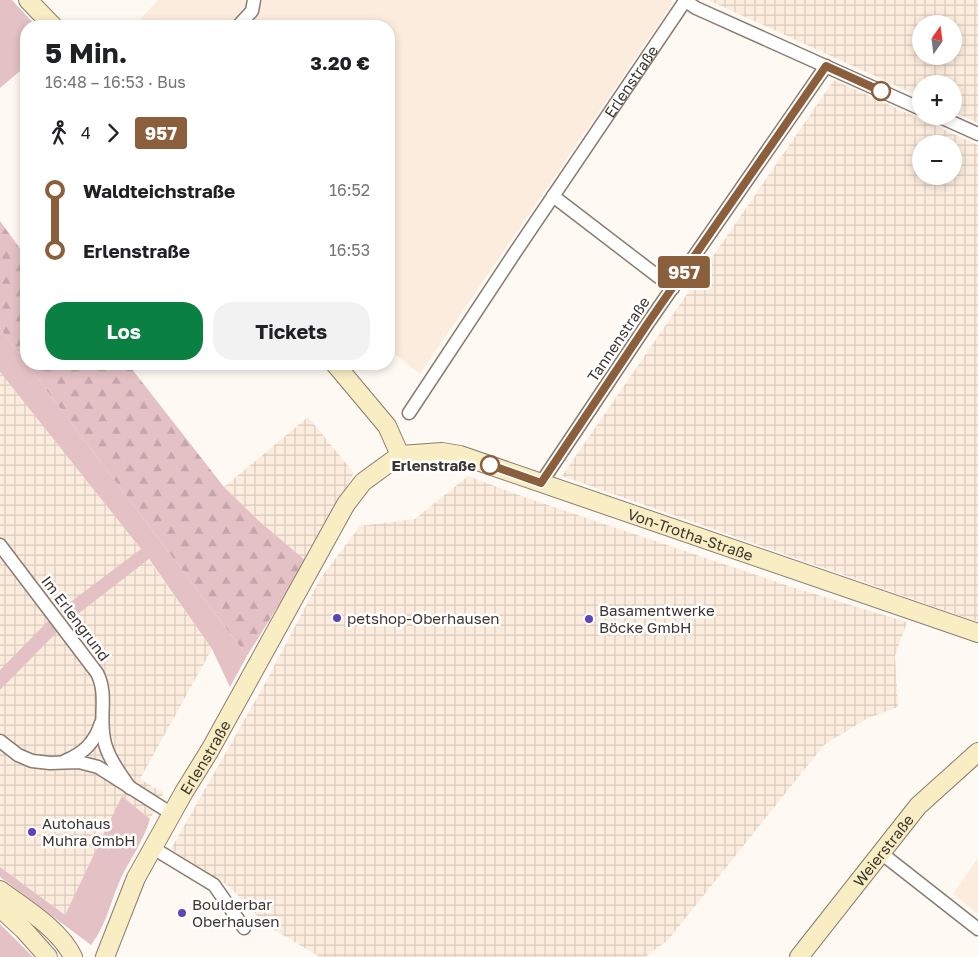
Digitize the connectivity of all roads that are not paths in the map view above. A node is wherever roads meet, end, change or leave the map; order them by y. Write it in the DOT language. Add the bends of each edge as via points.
graph roads {
  1 [pos="28,0"];
  2 [pos="254,0"];
  3 [pos="685,1"];
  4 [pos="47,20"];
  5 [pos="244,20"];
  6 [pos="826,66"];
  7 [pos="912,105"];
  8 [pos="958,125"];
  9 [pos="978,134"];
  10 [pos="553,196"];
  11 [pos="673,288"];
  12 [pos="340,370"];
  13 [pos="409,413"];
  14 [pos="400,455"];
  15 [pos="541,483"];
  16 [pos="0,545"];
  17 [pos="978,633"];
  18 [pos="102,718"];
  19 [pos="0,741"];
  20 [pos="978,752"];
  21 [pos="63,762"];
  22 [pos="130,788"];
  23 [pos="172,814"];
  24 [pos="153,848"];
  25 [pos="881,853"];
  26 [pos="0,890"];
  27 [pos="0,908"];
  28 [pos="244,928"];
  29 [pos="978,929"];
  30 [pos="104,954"];
  31 [pos="48,957"];
  32 [pos="73,957"];
  33 [pos="798,957"];
  1 -- 4 [label="main road"];
  2 -- 5 [label="street" via="252,11"];
  3 -- 6 [label="street"];
  3 -- 10 [label="street, Erlenstraße"];
  6 -- 7 [label="street"];
  6 -- 11 [label="street, Tannenstraße"];
  8 -- 9 [label="street"];
  10 -- 11 [label="street"];
  10 -- 13 [label="street, Erlenstraße"];
  11 -- 15 [label="street, Tannenstraße"];
  12 -- 14 [label="main road" via="387,426"];
  14 -- 15 [label="main road, Von-Trotha-Straße" via="452,454"];
  14 -- 23 [label="main road, Erlenstraße" via="363,482 346,504"];
  15 -- 17 [label="main road, Von-Trotha-Straße"];
  16 -- 18 [label="street, Im Erlengrund" via="97,673 104,693"];
  18 -- 21 [label="street, Im Erlengrund" via="88,747"];
  18 -- 22 [label="street, Im Erlengrund" via="107,751"];
  19 -- 21 [label="street, Im Erlengrund" via="28,760"];
  20 -- 25 [label="main road, Weierstraße" via="918,806"];
  21 -- 22 [label="street, Im Erlengrund" via="98,767"];
  22 -- 23 [label="street, Im Erlengrund"];
  23 -- 24 [label="main road, Erlenstraße"];
  24 -- 28 [label="street" via="214,885"];
  24 -- 30 [label="main road, Erlenstraße" via="131,889"];
  25 -- 29 [label="street"];
  25 -- 33 [label="main road, Weierstraße"];
  26 -- 32 [label="main road" via="54,931"];
  27 -- 31 [label="main road"];
}
